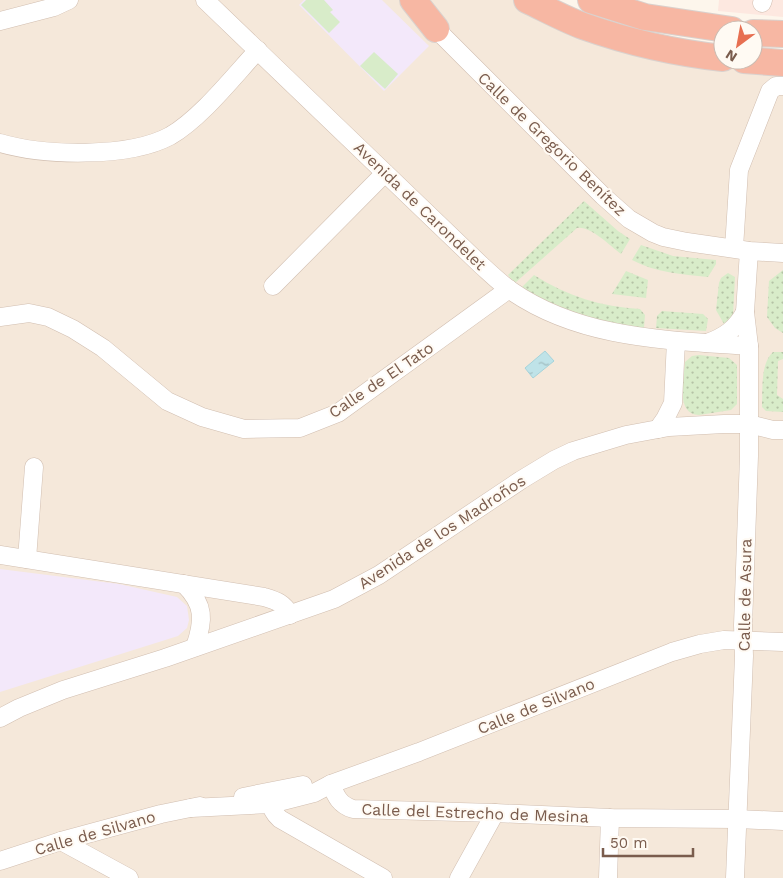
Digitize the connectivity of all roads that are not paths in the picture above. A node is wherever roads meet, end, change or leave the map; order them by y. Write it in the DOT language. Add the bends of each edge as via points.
graph roads {
  1 [pos="69,0"];
  2 [pos="205,0"];
  3 [pos="404,0"];
  4 [pos="412,0"];
  5 [pos="506,0"];
  6 [pos="527,0"];
  7 [pos="591,0"];
  8 [pos="617,0"];
  9 [pos="644,17"];
  10 [pos="0,20"];
  11 [pos="582,26"];
  12 [pos="713,27"];
  13 [pos="436,29"];
  14 [pos="763,33"];
  15 [pos="783,34"];
  16 [pos="258,50"];
  17 [pos="713,57"];
  18 [pos="763,61"];
  19 [pos="783,63"];
  20 [pos="783,86"];
  21 [pos="0,144"];
  22 [pos="385,173"];
  23 [pos="741,249"];
  24 [pos="783,253"];
  25 [pos="273,286"];
  26 [pos="509,289"];
  27 [pos="745,312"];
  28 [pos="0,318"];
  29 [pos="676,341"];
  30 [pos="706,343"];
  31 [pos="749,346"];
  32 [pos="673,402"];
  33 [pos="748,424"];
  34 [pos="683,426"];
  35 [pos="658,429"];
  36 [pos="783,430"];
  37 [pos="34,467"];
  38 [pos="0,555"];
  39 [pos="27,559"];
  40 [pos="184,584"];
  41 [pos="290,615"];
  42 [pos="743,640"];
  43 [pos="783,642"];
  44 [pos="195,647"];
  45 [pos="0,718"];
  46 [pos="331,784"];
  47 [pos="275,796"];
  48 [pos="495,813"];
  49 [pos="610,818"];
  50 [pos="737,819"];
  51 [pos="783,821"];
  52 [pos="61,841"];
  53 [pos="0,861"];
  54 [pos="129,878"];
  55 [pos="383,878"];
  56 [pos="459,878"];
  57 [pos="608,878"];
  58 [pos="735,878"];
  1 -- 10 [label="street" via="54,7"];
  2 -- 16 [label="street, Avenida de Carondelet"];
  3 -- 13 [label="street, Calle de Gregorio Benítez"];
  4 -- 13 [label="highway"];
  5 -- 11 [label="highway" via="533,13"];
  6 -- 11 [label="highway"];
  7 -- 9 [label="highway"];
  8 -- 9 [label="highway"];
  9 -- 12 [label="highway"];
  11 -- 17 [label="highway" via="649,46"];
  13 -- 23 [label="street, Calle de Gregorio Benítez" via="629,219 669,238"];
  14 -- 15 [label="highway"];
  16 -- 21 [label="street" via="187,123 170,136 139,148 42,151"];
  16 -- 22 [label="street, Avenida de Carondelet"];
  18 -- 19 [label="highway"];
  20 -- 23 [label="street, Calle de Asura" via="772,88 738,170"];
  22 -- 25 [label="street"];
  22 -- 26 [label="street, Avenida de Carondelet"];
  23 -- 24 [label="street, Calle de Gregorio Benítez"];
  23 -- 27 [label="street, Calle de Asura"];
  26 -- 28 [label="street, Calle de El Tato" via="338,413 300,428 244,429 202,417 167,401 103,348 73,329 48,317 29,313"];
  26 -- 29 [label="street, Avenida de Carondelet" via="552,313 586,326"];
  27 -- 30 [label="street" via="726,334"];
  27 -- 31 [label="street, Calle de Asura"];
  29 -- 30 [label="street, Avenida de Carondelet"];
  29 -- 32 [label="street"];
  30 -- 31 [label="street, Avenida de Carondelet"];
  31 -- 33 [label="street, Calle de Asura"];
  32 -- 34 [label="street"];
  32 -- 35 [label="street"];
  33 -- 34 [label="street, Avenida de los Madroños"];
  33 -- 36 [label="street, Avenida de los Madroños"];
  33 -- 42 [label="street, Calle de Asura" via="750,456"];
  34 -- 35 [label="street, Avenida de los Madroños"];
  35 -- 41 [label="street, Avenida de los Madroños" via="593,444 554,460 379,575 334,599"];
  37 -- 39 [label="street"];
  38 -- 39 [label="street"];
  39 -- 40 [label="street"];
  40 -- 41 [label="street" via="278,601"];
  40 -- 44 [label="street" via="197,599 202,613"];
  41 -- 44 [label="street, Avenida de los Madroños"];
  42 -- 43 [label="street, Calle de Silvano"];
  42 -- 46 [label="street, Calle de Silvano" via="700,644 672,652"];
  42 -- 50 [label="street, Calle de Asura"];
  44 -- 45 [label="street, Avenida de los Madroños" via="63,690"];
  46 -- 47 [label="street, Calle de Silvano" via="309,785"];
  46 -- 48 [label="street, Calle del Estrecho de Mesina" via="342,804 353,809"];
  47 -- 52 [label="street, Calle de Silvano" via="161,814"];
  47 -- 55 [label="street" via="272,810 280,820"];
  48 -- 49 [label="street, Calle del Estrecho de Mesina"];
  48 -- 56 [label="street"];
  49 -- 50 [label="street, Calle del Estrecho de Mesina"];
  49 -- 57 [label="street"];
  50 -- 51 [label="street, Calle del Estrecho de Mesina"];
  50 -- 58 [label="street, Calle de Asura"];
  52 -- 53 [label="street, Calle de Silvano"];
  52 -- 54 [label="street"];
}
